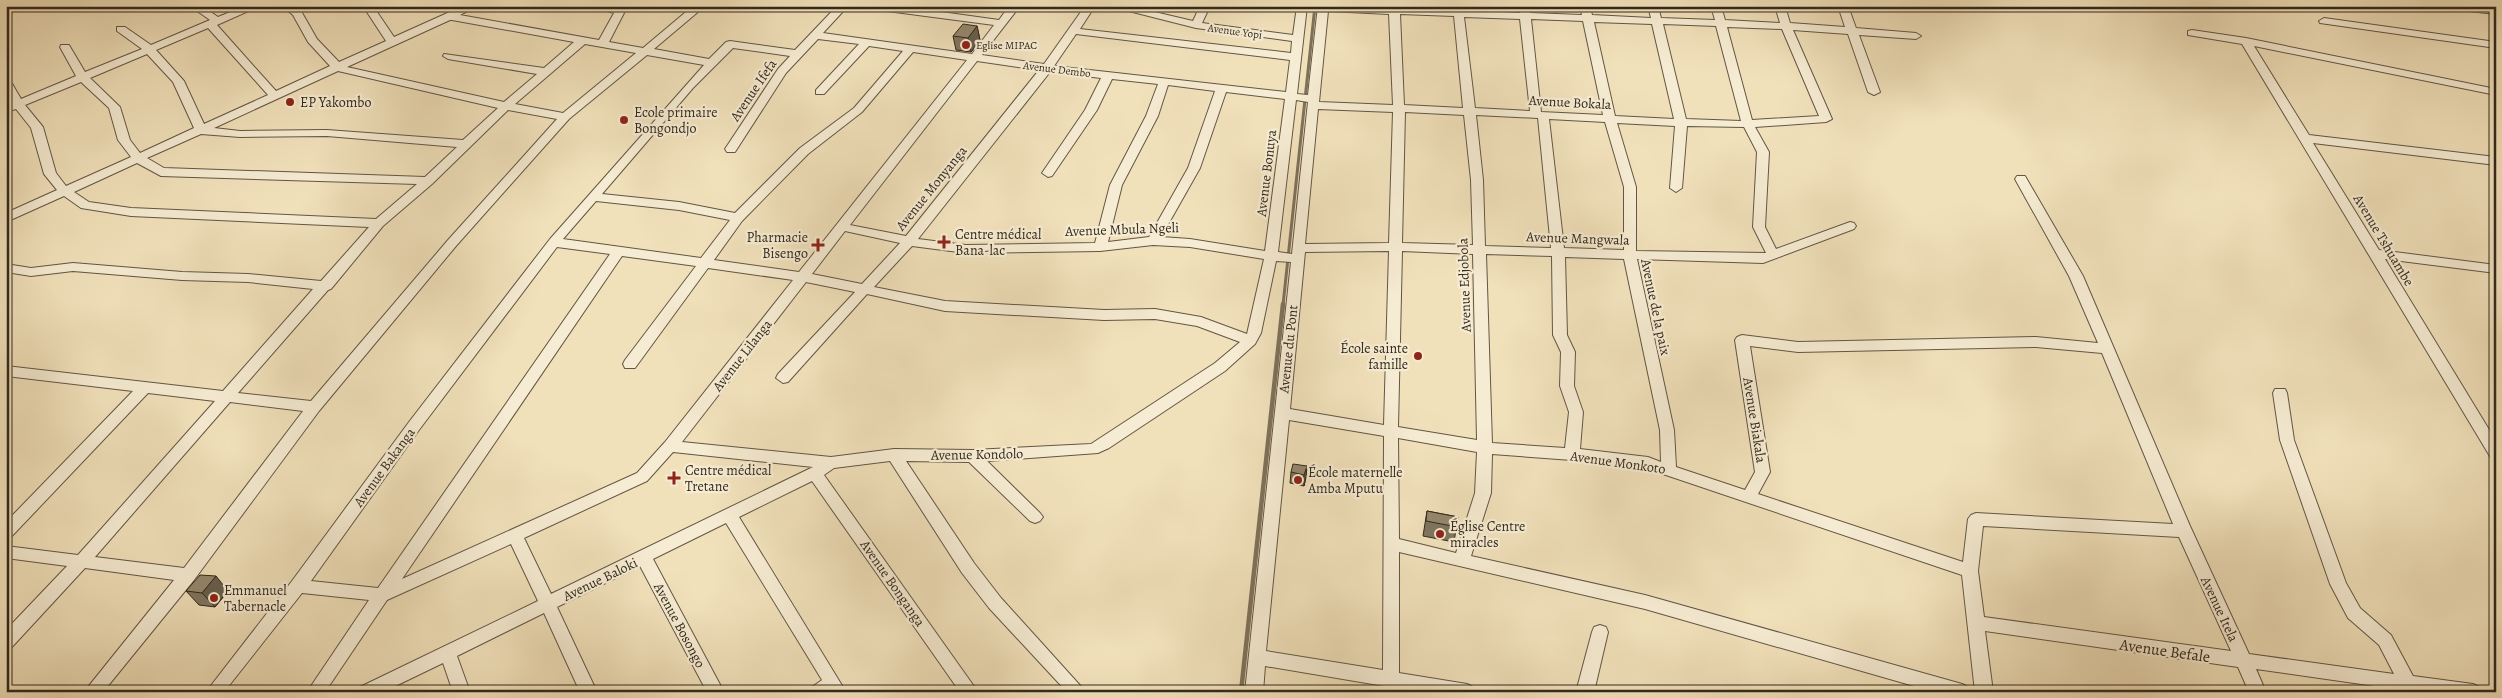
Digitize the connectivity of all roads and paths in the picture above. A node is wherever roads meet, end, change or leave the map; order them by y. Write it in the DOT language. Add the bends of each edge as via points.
graph roads {
  1 [pos="195,6"];
  2 [pos="255,6"];
  3 [pos="288,6"];
  4 [pos="368,6"];
  5 [pos="472,6"];
  6 [pos="594,6"];
  7 [pos="700,6"];
  8 [pos="843,6"];
  9 [pos="872,6"];
  10 [pos="1015,6"];
  11 [pos="1090,6"];
  12 [pos="1114,6"];
  13 [pos="1205,6"];
  14 [pos="1302,6"];
  15 [pos="1585,6"];
  16 [pos="1653,6"];
  17 [pos="1716,6"];
  18 [pos="1780,6"];
  19 [pos="1843,6"];
  20 [pos="2450,6"];
  21 [pos="1323,7"];
  22 [pos="1394,9"];
  23 [pos="1459,10"];
  24 [pos="2496,11"];
  25 [pos="1525,12"];
  26 [pos="452,17"];
  27 [pos="1587,20"];
  28 [pos="2324,21"];
  29 [pos="1657,22"];
  30 [pos="215,23"];
  31 [pos="1001,24"];
  32 [pos="1196,24"];
  33 [pos="1720,24"];
  34 [pos="1786,26"];
  35 [pos="121,29"];
  36 [pos="1073,31"];
  37 [pos="1852,31"];
  38 [pos="2192,34"];
  39 [pos="815,36"];
  40 [pos="1916,36"];
  41 [pos="1299,39"];
  42 [pos="583,40"];
  43 [pos="2246,41"];
  44 [pos="867,42"];
  45 [pos="393,43"];
  46 [pos="602,43"];
  47 [pos="2496,45"];
  48 [pos="65,47"];
  49 [pos="148,48"];
  50 [pos="911,48"];
  51 [pos="649,50"];
  52 [pos="798,54"];
  53 [pos="448,56"];
  54 [pos="1294,57"];
  55 [pos="974,58"];
  56 [pos="712,63"];
  57 [pos="338,68"];
  58 [pos="1047,68"];
  59 [pos="547,72"];
  60 [pos="1108,75"];
  61 [pos="83,78"];
  62 [pos="6,82"];
  63 [pos="1164,82"];
  64 [pos="1222,88"];
  65 [pos="820,92"];
  66 [pos="1874,92"];
  67 [pos="2496,92"];
  68 [pos="275,96"];
  69 [pos="1305,100"];
  70 [pos="18,104"];
  71 [pos="506,106"];
  72 [pos="6,109"];
  73 [pos="1399,109"];
  74 [pos="1469,112"];
  75 [pos="1539,116"];
  76 [pos="565,117"];
  77 [pos="1610,119"];
  78 [pos="1681,124"];
  79 [pos="1748,124"];
  80 [pos="201,130"];
  81 [pos="2305,138"];
  82 [pos="464,144"];
  83 [pos="732,149"];
  84 [pos="138,158"];
  85 [pos="2495,163"];
  86 [pos="1048,173"];
  87 [pos="2020,180"];
  88 [pos="428,181"];
  89 [pos="1676,188"];
  90 [pos="64,191"];
  91 [pos="594,197"];
  92 [pos="6,218"];
  93 [pos="738,218"];
  94 [pos="379,223"];
  95 [pos="1850,226"];
  96 [pos="843,227"];
  97 [pos="909,241"];
  98 [pos="554,242"];
  99 [pos="1153,242"];
  100 [pos="1100,247"];
  101 [pos="1397,247"];
  102 [pos="618,251"];
  103 [pos="1479,251"];
  104 [pos="1558,252"];
  105 [pos="2375,254"];
  106 [pos="1289,255"];
  107 [pos="1630,255"];
  108 [pos="1773,255"];
  109 [pos="702,264"];
  110 [pos="6,268"];
  111 [pos="2496,268"];
  112 [pos="804,277"];
  113 [pos="326,286"];
  114 [pos="863,290"];
  115 [pos="1250,341"];
  116 [pos="2107,349"];
  117 [pos="630,364"];
  118 [pos="6,371"];
  119 [pos="784,378"];
  120 [pos="145,387"];
  121 [pos="2280,393"];
  122 [pos="226,397"];
  123 [pos="314,407"];
  124 [pos="1281,413"];
  125 [pos="2479,427"];
  126 [pos="1390,430"];
  127 [pos="2496,430"];
  128 [pos="670,446"];
  129 [pos="1485,447"];
  130 [pos="1572,454"];
  131 [pos="2496,454"];
  132 [pos="894,455"];
  133 [pos="973,456"];
  134 [pos="831,463"];
  135 [pos="1669,468"];
  136 [pos="815,474"];
  137 [pos="1749,496"];
  138 [pos="729,516"];
  139 [pos="1035,516"];
  140 [pos="2183,528"];
  141 [pos="6,532"];
  142 [pos="515,535"];
  143 [pos="1391,544"];
  144 [pos="6,552"];
  145 [pos="644,558"];
  146 [pos="1462,560"];
  147 [pos="82,561"];
  148 [pos="1970,571"];
  149 [pos="188,575"];
  150 [pos="298,586"];
  151 [pos="383,595"];
  152 [pos="547,605"];
  153 [pos="1977,623"];
  154 [pos="1600,632"];
  155 [pos="6,642"];
  156 [pos="448,654"];
  157 [pos="1257,657"];
  158 [pos="2244,661"];
  159 [pos="1391,678"];
  160 [pos="2408,683"];
  161 [pos="829,689"];
  162 [pos="92,692"];
  163 [pos="214,692"];
  164 [pos="315,692"];
  165 [pos="366,692"];
  166 [pos="462,692"];
  167 [pos="589,692"];
  168 [pos="716,692"];
  169 [pos="970,692"];
  170 [pos="1078,692"];
  171 [pos="1254,692"];
  172 [pos="1467,692"];
  173 [pos="1586,692"];
  174 [pos="1962,692"];
  175 [pos="1984,692"];
  176 [pos="2258,692"];
  177 [pos="2473,692"];
  1 -- 30 [label="street"];
  2 -- 30 [label="street"];
  3 -- 57 [label="street" via="297,13 312,40"];
  4 -- 45 [label="street"];
  5 -- 26 [label="street"];
  6 -- 46 [label="street" via="620,11"];
  7 -- 51 [label="street"];
  8 -- 39 [label="street, Avenue Ifefa"];
  9 -- 31 [label="street"];
  10 -- 31 [label="street, Avenue Lilanga"];
  11 -- 36 [label="street, Avenue Monyanga"];
  12 -- 32 [label="street, Avenue Yopi"];
  13 -- 32 [label="street"];
  14 -- 41 [label="street, Avenue Bonuya"];
  15 -- 27 [label="street, Avenue de la paix"];
  16 -- 29 [label="street"];
  17 -- 33 [label="street"];
  18 -- 34 [label="street"];
  19 -- 37 [label="street"];
  20 -- 24 [label="street"];
  21 -- 22 [label="street"];
  21 -- 69 [label="street, Avenue du Pont"];
  22 -- 23 [label="street"];
  22 -- 73 [label="street"];
  23 -- 25 [label="street"];
  23 -- 74 [label="street, Avenue Edjobola"];
  25 -- 27 [label="street"];
  25 -- 75 [label="street"];
  26 -- 42 [label="street"];
  26 -- 45 [label="street"];
  27 -- 29 [label="street"];
  27 -- 77 [label="street, Avenue de la paix"];
  28 -- 47 [label="street"];
  29 -- 33 [label="street"];
  29 -- 78 [label="street"];
  30 -- 49 [label="street"];
  30 -- 68 [label="street"];
  31 -- 55 [label="street, Avenue Lilanga"];
  32 -- 41 [label="street, Avenue Yopi"];
  33 -- 34 [label="street"];
  33 -- 79 [label="street"];
  34 -- 37 [label="street"];
  34 -- 79 [label="street, Avenue Bokala" via="1826,119 1782,125"];
  35 -- 49 [label="street"];
  36 -- 54 [label="street"];
  36 -- 58 [label="street, Avenue Monyanga"];
  37 -- 40 [label="street"];
  37 -- 66 [label="street"];
  38 -- 43 [label="street"];
  39 -- 44 [label="street, Avenue Dembo"];
  39 -- 52 [label="street, Avenue Ifefa"];
  41 -- 54 [label="street, Avenue Bonuya"];
  42 -- 46 [label="street"];
  42 -- 59 [label="street"];
  43 -- 67 [label="street"];
  43 -- 81 [label="street, Avenue Tshuambe"];
  44 -- 50 [label="street, Avenue Dembo"];
  44 -- 65 [label="street"];
  45 -- 57 [label="street"];
  46 -- 51 [label="street"];
  48 -- 61 [label="street"];
  49 -- 61 [label="street"];
  49 -- 80 [label="street" via="178,81"];
  50 -- 55 [label="street, Avenue Dembo"];
  50 -- 93 [label="street" via="858,110 804,151"];
  51 -- 56 [label="street"];
  51 -- 76 [label="street"];
  52 -- 56 [label="street, Avenue Bakanga" via="730,44"];
  52 -- 83 [label="street, Avenue Ifefa" via="782,71"];
  53 -- 59 [label="street"];
  54 -- 69 [label="street, Avenue Bonuya"];
  55 -- 58 [label="street, Avenue Dembo"];
  55 -- 96 [label="street, Avenue Lilanga"];
  56 -- 91 [label="street, Avenue Bakanga"];
  57 -- 68 [label="street"];
  57 -- 71 [label="street"];
  58 -- 60 [label="street, Avenue Dembo"];
  58 -- 97 [label="street, Avenue Monyanga"];
  59 -- 71 [label="street"];
  60 -- 63 [label="street, Avenue Dembo"];
  60 -- 86 [label="street" via="1091,110"];
  61 -- 70 [label="street"];
  61 -- 84 [label="street" via="114,107 124,140"];
  62 -- 70 [label="street"];
  63 -- 64 [label="street, Avenue Dembo"];
  63 -- 100 [label="street" via="1152,116 1116,185"];
  64 -- 69 [label="street, Avenue Dembo"];
  64 -- 99 [label="street" via="1194,168"];
  68 -- 80 [label="street"];
  69 -- 73 [label="street, Avenue Bokala"];
  69 -- 106 [label="street, Avenue du Pont"];
  69 -- 106 [label="street, Avenue Bonuya"];
  70 -- 72 [label="street"];
  70 -- 90 [label="street" via="37,127 50,174"];
  71 -- 76 [label="street"];
  71 -- 82 [label="street"];
  73 -- 74 [label="street, Avenue Bokala"];
  73 -- 101 [label="street"];
  74 -- 75 [label="street, Avenue Bokala"];
  74 -- 103 [label="street, Avenue Edjobola" via="1477,180"];
  75 -- 77 [label="street, Avenue Bokala"];
  75 -- 104 [label="street"];
  76 -- 123 [label="street" via="452,243"];
  77 -- 78 [label="street, Avenue Bokala"];
  77 -- 107 [label="street, Avenue de la paix" via="1630,187"];
  78 -- 79 [label="street, Avenue Bokala"];
  78 -- 89 [label="street"];
  79 -- 108 [label="street" via="1763,152 1759,227"];
  80 -- 82 [label="street" via="240,134 327,133"];
  80 -- 84 [label="street"];
  81 -- 85 [label="street"];
  81 -- 105 [label="street, Avenue Tshuambe"];
  82 -- 88 [label="street"];
  84 -- 88 [label="street" via="161,172"];
  84 -- 90 [label="street"];
  87 -- 116 [label="street, Avenue Itela" via="2076,276"];
  88 -- 94 [label="street"];
  90 -- 92 [label="street"];
  90 -- 94 [label="street" via="85,205 103,210"];
  91 -- 93 [label="street" via="679,206"];
  91 -- 98 [label="street, Avenue Bakanga"];
  93 -- 109 [label="street"];
  94 -- 113 [label="street"];
  95 -- 108 [label="street, Avenue Mangwala"];
  96 -- 97 [label="street, Avenue Mbula Ngeli"];
  96 -- 112 [label="street, Avenue Lilanga"];
  97 -- 100 [label="street, Avenue Mbula Ngeli" via="966,249"];
  97 -- 114 [label="street, Avenue Monyanga"];
  98 -- 102 [label="street"];
  98 -- 150 [label="street, Avenue Bakanga"];
  99 -- 100 [label="street, Avenue Mbula Ngeli"];
  99 -- 106 [label="street, Avenue Mbula Ngeli" via="1190,243"];
  101 -- 103 [label="street, Avenue Mangwala"];
  101 -- 106 [label="street, Avenue Mangwala"];
  101 -- 126 [label="street"];
  102 -- 109 [label="street"];
  102 -- 151 [label="street"];
  103 -- 104 [label="street, Avenue Mangwala"];
  103 -- 129 [label="street, Avenue Edjobola"];
  104 -- 107 [label="street, Avenue Mangwala"];
  104 -- 130 [label="street" via="1560,335 1568,352 1568,386 1576,412"];
  105 -- 111 [label="street"];
  105 -- 125 [label="street, Avenue Tshuambe"];
  106 -- 115 [label="street, Avenue Bonuya"];
  106 -- 124 [label="street, Avenue du Pont"];
  107 -- 108 [label="street, Avenue Mangwala" via="1763,259"];
  107 -- 135 [label="street, Avenue de la paix" via="1667,430"];
  109 -- 112 [label="street"];
  109 -- 117 [label="street"];
  110 -- 113 [label="street" via="31,272 73,266"];
  112 -- 114 [label="street"];
  112 -- 128 [label="street, Avenue Lilanga"];
  113 -- 122 [label="street"];
  114 -- 115 [label="street" via="945,306 1085,314 1155,314 1201,322"];
  114 -- 119 [label="street, Avenue Monyanga"];
  115 -- 133 [label="street, Avenue Kondolo" via="1220,366 1098,447"];
  116 -- 137 [label="street, Avenue Biakala" via="2036,342 1798,347 1742,340 1763,472"];
  116 -- 140 [label="street, Avenue Itela"];
  118 -- 120 [label="street"];
  120 -- 122 [label="street"];
  120 -- 141 [label="street"];
  121 -- 160 [label="street" via="2287,440 2338,584 2354,613 2385,640"];
  122 -- 123 [label="street"];
  122 -- 147 [label="street"];
  123 -- 149 [label="street"];
  124 -- 126 [label="street, Avenue Monkoto"];
  124 -- 157 [label="street, Avenue du Pont"];
  125 -- 127 [label="street"];
  125 -- 131 [label="street, Avenue Tshuambe"];
  126 -- 129 [label="street, Avenue Monkoto"];
  126 -- 143 [label="street"];
  128 -- 134 [label="street, Avenue Kondolo"];
  128 -- 142 [label="street, Avenue Lilanga" via="642,477"];
  129 -- 130 [label="street, Avenue Monkoto"];
  129 -- 146 [label="street, Avenue Edjobola" via="1482,493"];
  130 -- 135 [label="street, Avenue Monkoto"];
  132 -- 133 [label="street, Avenue Kondolo"];
  132 -- 134 [label="street, Avenue Kondolo"];
  132 -- 170 [label="street" via="968,568"];
  133 -- 139 [label="street"];
  134 -- 136 [label="street, Avenue Baloki"];
  135 -- 137 [label="street, Avenue Monkoto"];
  136 -- 138 [label="street, Avenue Baloki"];
  136 -- 169 [label="street, Avenue Bonganga"];
  137 -- 148 [label="street, Avenue Monkoto"];
  138 -- 145 [label="street, Avenue Baloki"];
  138 -- 161 [label="street"];
  140 -- 148 [label="street" via="1976,519"];
  140 -- 158 [label="street, Avenue Itela"];
  142 -- 151 [label="street, Avenue Lilanga"];
  142 -- 152 [label="street"];
  143 -- 146 [label="street"];
  143 -- 159 [label="street"];
  144 -- 147 [label="street"];
  145 -- 152 [label="street, Avenue Baloki"];
  145 -- 168 [label="street, Avenue Bosongo"];
  146 -- 174 [label="street" via="1645,602"];
  147 -- 149 [label="street"];
  147 -- 155 [label="street"];
  148 -- 153 [label="street"];
  149 -- 162 [label="street"];
  150 -- 151 [label="street"];
  150 -- 163 [label="street, Avenue Bakanga"];
  151 -- 164 [label="street"];
  152 -- 156 [label="street, Avenue Baloki"];
  152 -- 167 [label="street"];
  153 -- 158 [label="street, Avenue Befale"];
  153 -- 175 [label="street"];
  154 -- 173 [label="street"];
  156 -- 165 [label="street, Avenue Baloki"];
  156 -- 166 [label="street"];
  157 -- 159 [label="street"];
  157 -- 171 [label="street, Avenue du Pont"];
  158 -- 160 [label="street, Avenue Befale"];
  158 -- 176 [label="street, Avenue Itela"];
  159 -- 172 [label="street"];
  160 -- 177 [label="street, Avenue Befale"];
}
